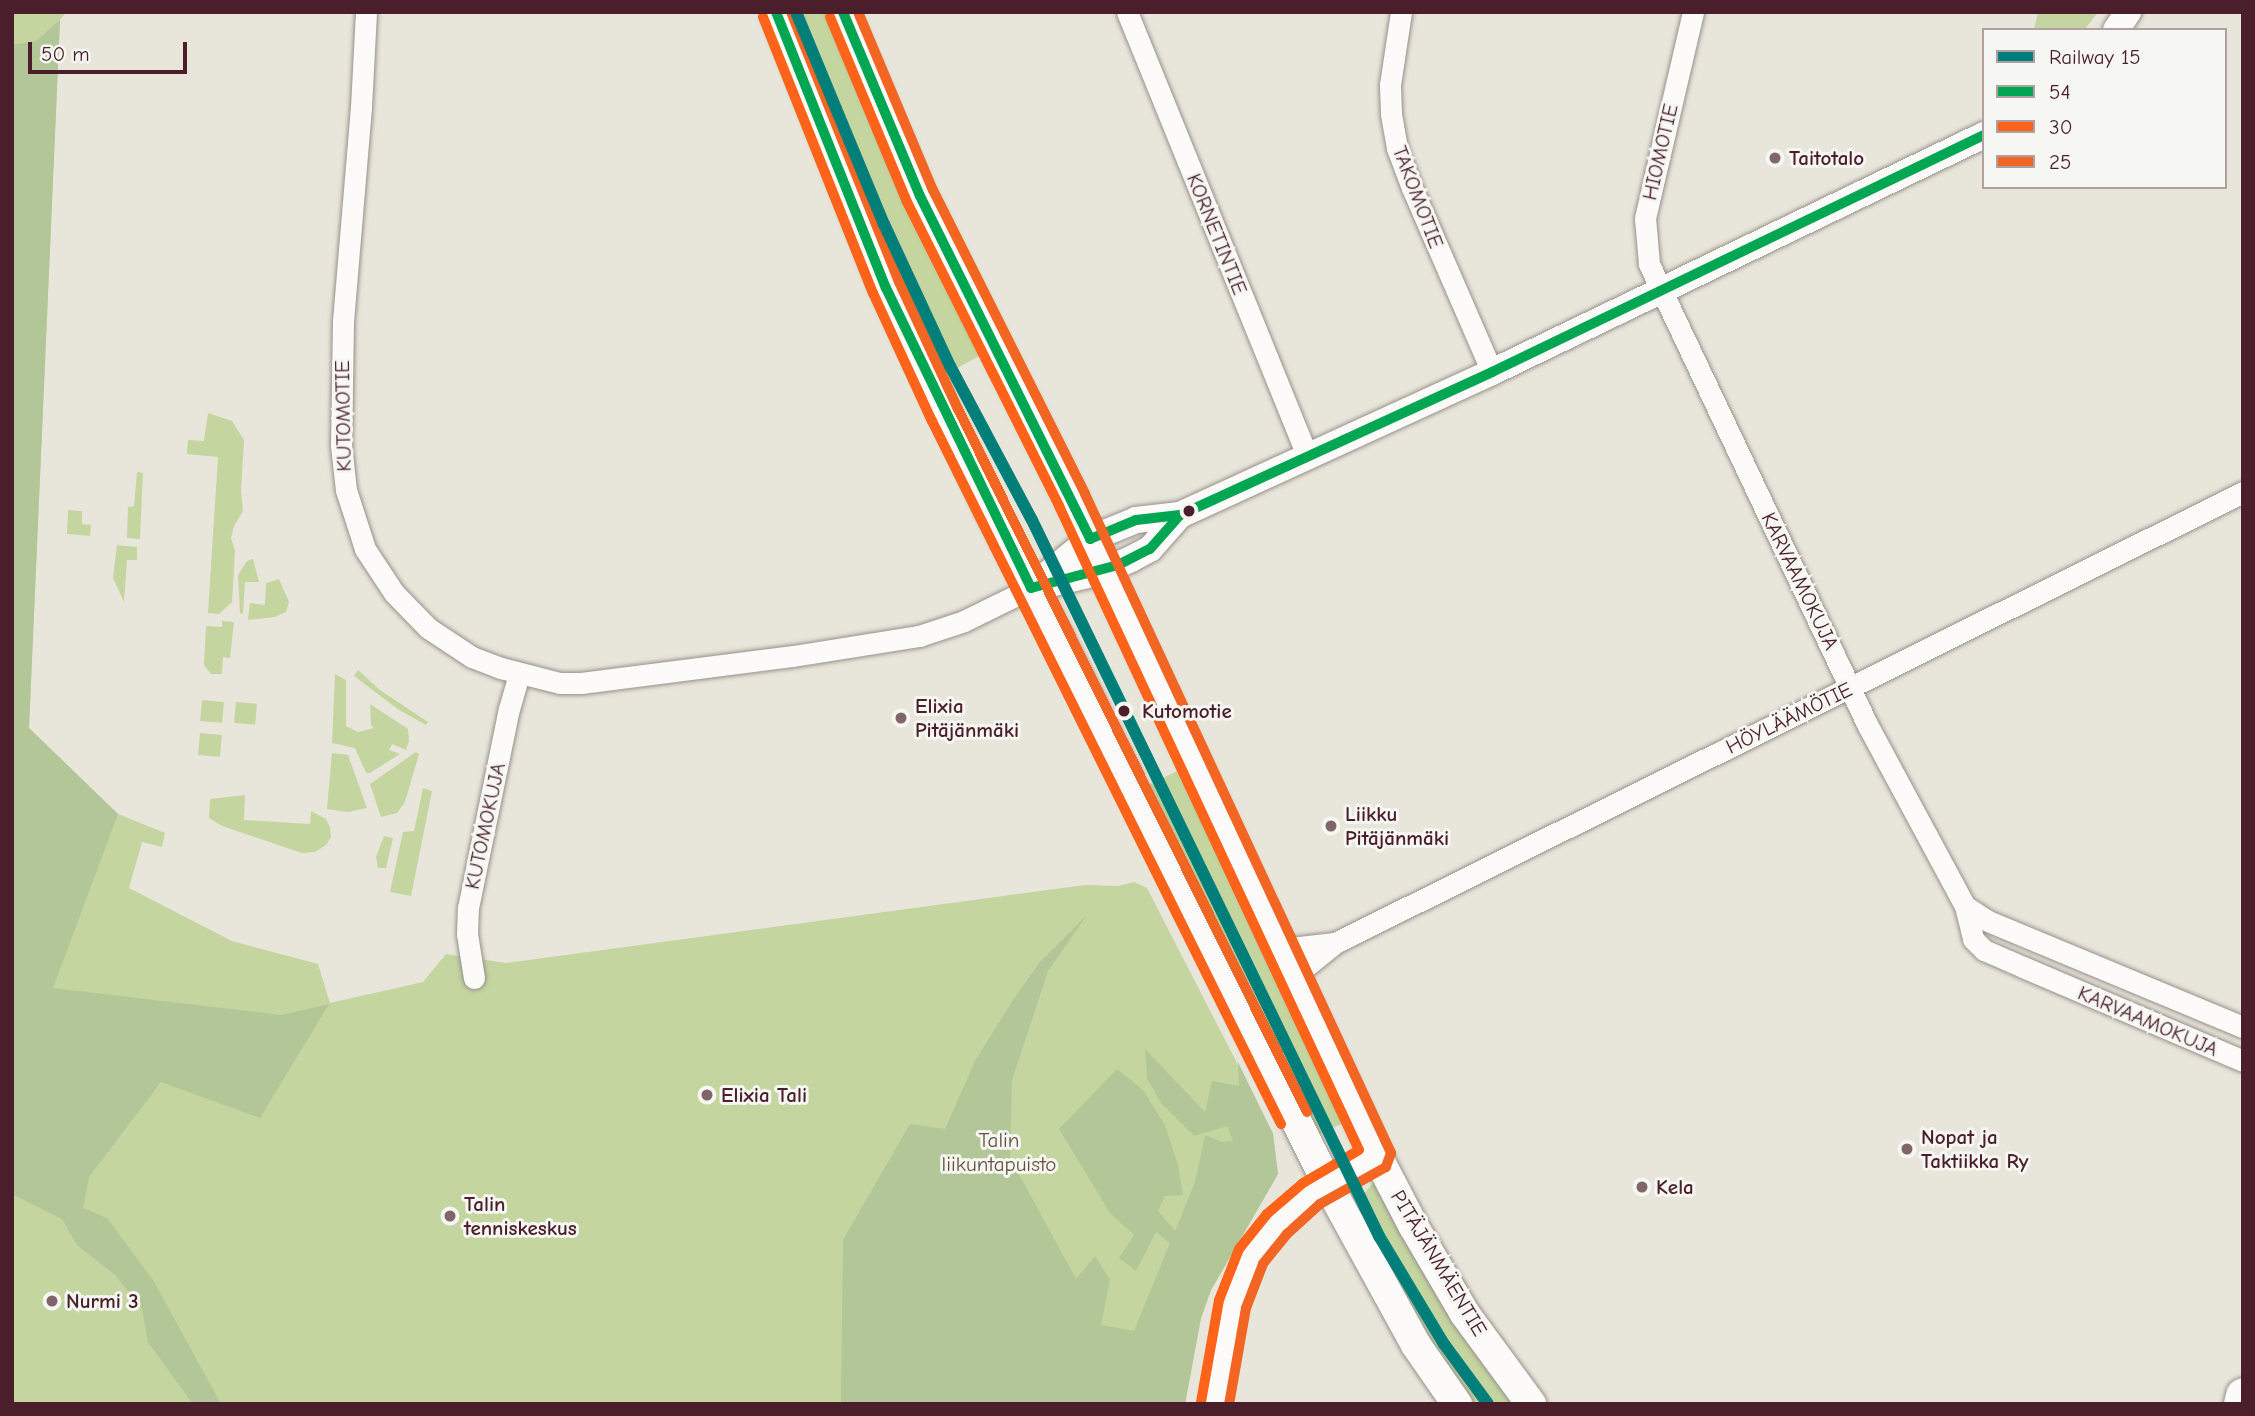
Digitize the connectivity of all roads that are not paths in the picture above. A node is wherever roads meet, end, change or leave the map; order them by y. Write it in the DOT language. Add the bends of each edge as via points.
graph roads {
  1 [pos="366,12"];
  2 [pos="775,12"];
  3 [pos="843,12"];
  4 [pos="1127,12"];
  5 [pos="1401,12"];
  6 [pos="1693,12"];
  7 [pos="2128,12"];
  8 [pos="2117,28"];
  9 [pos="1982,136"];
  10 [pos="1662,290"];
  11 [pos="1492,372"];
  12 [pos="1307,456"];
  13 [pos="2243,492"];
  14 [pos="1180,515"];
  15 [pos="1090,539"];
  16 [pos="1104,571"];
  17 [pos="1031,588"];
  18 [pos="520,675"];
  19 [pos="1851,688"];
  20 [pos="1965,906"];
  21 [pos="1335,943"];
  22 [pos="1282,949"];
  23 [pos="1294,976"];
  24 [pos="474,978"];
  25 [pos="2243,1027"];
  26 [pos="2243,1060"];
  27 [pos="1377,1156"];
  28 [pos="1327,1183"];
  29 [pos="2243,1395"];
  30 [pos="1215,1404"];
  31 [pos="1457,1404"];
  32 [pos="1531,1404"];
  33 [pos="2241,1404"];
  1 -- 18 [label="street, KUTOMOTIE" via="340,387 346,490 365,550 404,606 450,644"];
  2 -- 17 [label="main road" via="886,288"];
  3 -- 15 [label="main road, PITÄJÄNMÄENTIE" via="920,196"];
  4 -- 12 [label="street, KORNETINTIE"];
  5 -- 11 [label="street, TAKOMOTIE" via="1390,85 1398,148"];
  6 -- 10 [label="street, HIOMOTIE" via="1644,218 1649,264"];
  7 -- 8 [label="street"];
  9 -- 10 [label="street"];
  10 -- 11 [label="street"];
  10 -- 19 [label="street, KARVAAMOKUJA"];
  11 -- 12 [label="street"];
  12 -- 14 [label="street"];
  13 -- 19 [label="street, HÖYLÄÄMÖTIE"];
  14 -- 15 [label="street" via="1136,520"];
  14 -- 16 [label="street" via="1150,548"];
  15 -- 16 [label="main road, PITÄJÄNMÄENTIE"];
  15 -- 17 [label="street"];
  16 -- 17 [label="street"];
  16 -- 22 [label="main road, PITÄJÄNMÄENTIE"];
  17 -- 18 [label="street, KUTOMOTIE" via="964,621 919,636 596,682 560,683"];
  17 -- 28 [label="main road"];
  18 -- 24 [label="street, KUTOMOKUJA" via="468,908"];
  19 -- 20 [label="street, KARVAAMOKUJA"];
  19 -- 21 [label="street, HÖYLÄÄMÖTIE"];
  20 -- 25 [label="street, KARVAAMOKUJA" via="1987,921"];
  20 -- 26 [label="street, KARVAAMOKUJA" via="1973,939 1984,950"];
  21 -- 22 [label="street, HÖYLÄÄMÖTIE"];
  21 -- 23 [label="street, HÖYLÄÄMÖTIE"];
  22 -- 23 [label="main road, PITÄJÄNMÄENTIE"];
  23 -- 27 [label="main road, PITÄJÄNMÄENTIE"];
  27 -- 28 [label="street"];
  27 -- 32 [label="main road, PITÄJÄNMÄENTIE" via="1465,1314"];
  28 -- 30 [label="street" via="1277,1224 1244,1271 1233,1304"];
  28 -- 31 [label="main road" via="1416,1345"];
  29 -- 33 [label="main road"];
}
